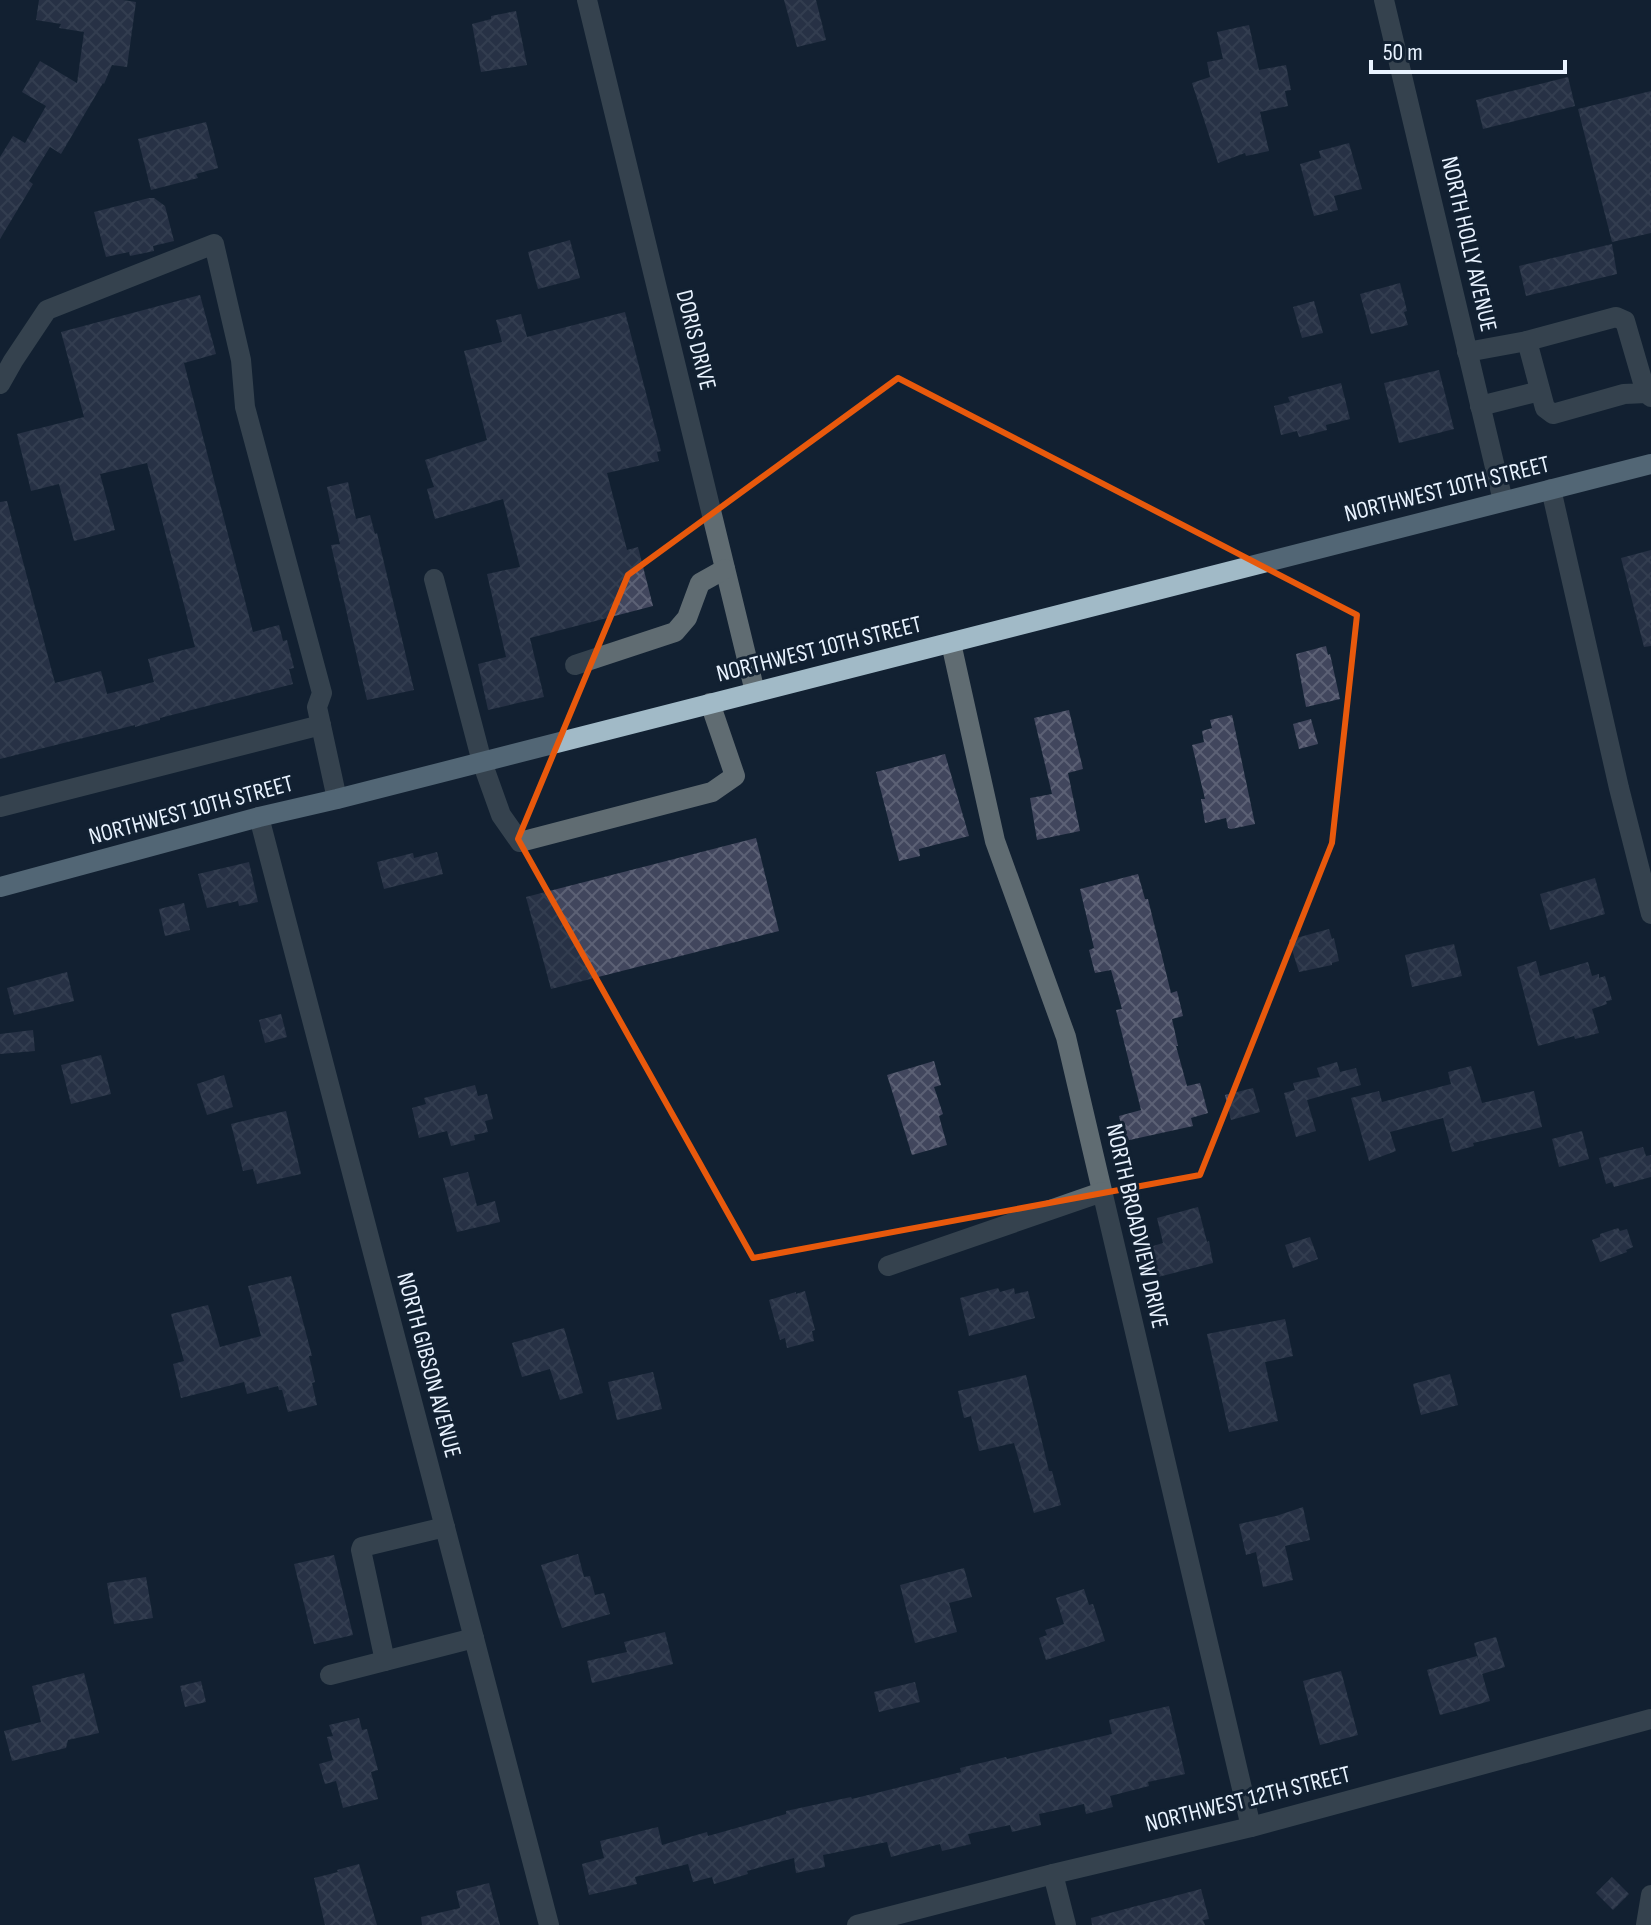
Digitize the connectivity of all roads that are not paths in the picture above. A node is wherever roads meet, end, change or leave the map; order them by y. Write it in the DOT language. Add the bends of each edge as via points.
graph roads {
  1 [pos="587,0"];
  2 [pos="1384,0"];
  3 [pos="1527,341"];
  4 [pos="1467,352"];
  5 [pos="0,384"];
  6 [pos="1649,395"];
  7 [pos="1542,400"];
  8 [pos="1480,406"];
  9 [pos="1651,464"];
  10 [pos="1551,489"];
  11 [pos="1503,501"];
  12 [pos="725,569"];
  13 [pos="434,579"];
  14 [pos="951,643"];
  15 [pos="575,665"];
  16 [pos="755,692"];
  17 [pos="710,703"];
  18 [pos="321,725"];
  19 [pos="482,762"];
  20 [pos="337,799"];
  21 [pos="0,807"];
  22 [pos="259,817"];
  23 [pos="0,887"];
  24 [pos="1651,914"];
  25 [pos="1102,1192"];
  26 [pos="888,1266"];
  27 [pos="445,1527"];
  28 [pos="474,1638"];
  29 [pos="385,1661"];
  30 [pos="330,1675"];
  31 [pos="1651,1719"];
  32 [pos="1251,1827"];
  33 [pos="1053,1874"];
  34 [pos="1651,1895"];
  35 [pos="549,1925"];
  36 [pos="857,1925"];
  37 [pos="1066,1925"];
  38 [pos="1646,1925"];
  1 -- 12 [label="street, DORIS DRIVE"];
  2 -- 4 [label="street, NORTH HOLLY AVENUE"];
  3 -- 4 [label="street"];
  3 -- 6 [label="street" via="1616,317 1625,321"];
  3 -- 7 [label="street"];
  4 -- 8 [label="street, NORTH HOLLY AVENUE"];
  5 -- 18 [label="street" via="47,310 214,244 241,360 245,407 322,693 317,707"];
  6 -- 7 [label="street" via="1624,394 1553,414"];
  7 -- 8 [label="street"];
  8 -- 11 [label="street, NORTH HOLLY AVENUE"];
  9 -- 10 [label="main road, NORTHWEST 10TH STREET"];
  10 -- 11 [label="main road, NORTHWEST 10TH STREET"];
  10 -- 24 [label="street"];
  11 -- 14 [label="main road, NORTHWEST 10TH STREET"];
  12 -- 15 [label="street" via="700,583 687,618 675,632"];
  12 -- 16 [label="street, DORIS DRIVE"];
  13 -- 19 [label="street"];
  14 -- 16 [label="main road, NORTHWEST 10TH STREET"];
  14 -- 25 [label="street, NORTH BROADVIEW DRIVE" via="995,841 1066,1037"];
  16 -- 17 [label="main road, NORTHWEST 10TH STREET"];
  17 -- 19 [label="main road, NORTHWEST 10TH STREET"];
  17 -- 19 [label="street" via="735,776 712,792 520,842 501,815"];
  18 -- 20 [label="street"];
  18 -- 21 [label="street"];
  19 -- 20 [label="main road, NORTHWEST 10TH STREET"];
  20 -- 22 [label="main road, NORTHWEST 10TH STREET"];
  22 -- 23 [label="main road, NORTHWEST 10TH STREET"];
  22 -- 27 [label="street, NORTH GIBSON AVENUE"];
  25 -- 26 [label="street"];
  25 -- 32 [label="street, NORTH BROADVIEW DRIVE"];
  27 -- 28 [label="street, NORTH GIBSON AVENUE"];
  27 -- 29 [label="street" via="362,1547"];
  28 -- 29 [label="street"];
  28 -- 35 [label="street, NORTH GIBSON AVENUE"];
  29 -- 30 [label="street"];
  31 -- 32 [label="street, NORTHWEST 12TH STREET"];
  32 -- 33 [label="street, NORTHWEST 12TH STREET"];
  33 -- 36 [label="street, NORTHWEST 12TH STREET"];
  33 -- 37 [label="street"];
  34 -- 38 [label="street"];
}
